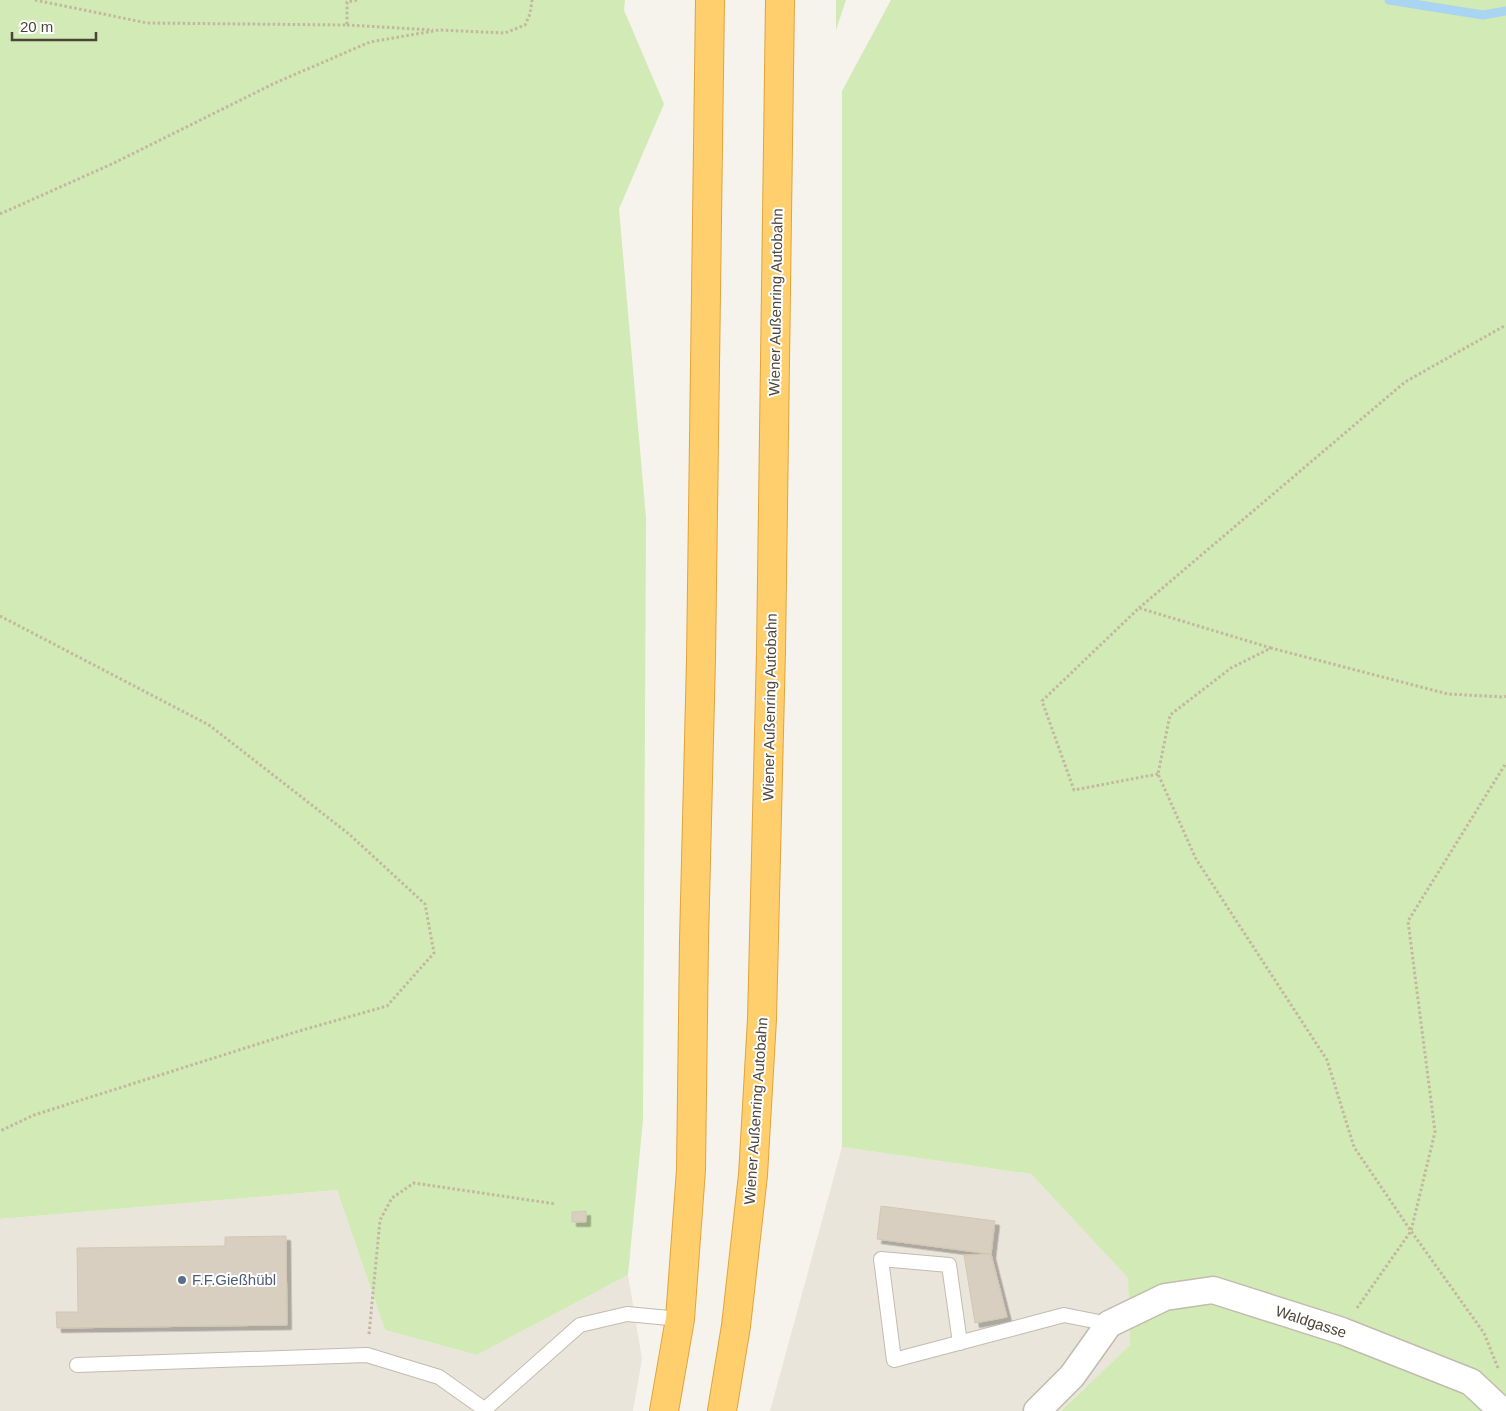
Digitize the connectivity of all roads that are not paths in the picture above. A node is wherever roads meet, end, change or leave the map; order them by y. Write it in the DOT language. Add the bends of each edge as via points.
graph roads {
  1 [pos="710,0"];
  2 [pos="780,0"];
  3 [pos="680,1319"];
  4 [pos="1109,1324"];
  5 [pos="960,1343"];
  6 [pos="77,1365"];
  7 [pos="483,1410"];
  8 [pos="664,1411"];
  9 [pos="722,1411"];
  10 [pos="1037,1411"];
  11 [pos="1502,1411"];
  1 -- 3 [label="highway" via="691,1170"];
  2 -- 9 [label="highway, Wiener Außenring Autobahn" via="762,1020 753,1175 736,1326"];
  3 -- 7 [label="lane" via="627,1314 580,1325"];
  3 -- 8 [label="highway"];
  4 -- 5 [label="lane" via="1064,1315"];
  4 -- 10 [label="street" via="1072,1376"];
  4 -- 11 [label="street, Waldgasse" via="1165,1298 1213,1290 1342,1331 1471,1382"];
  5 -- 5 [label="lane" via="949,1265 881,1260 894,1360"];
  6 -- 7 [label="lane" via="367,1355 439,1377"];
}
